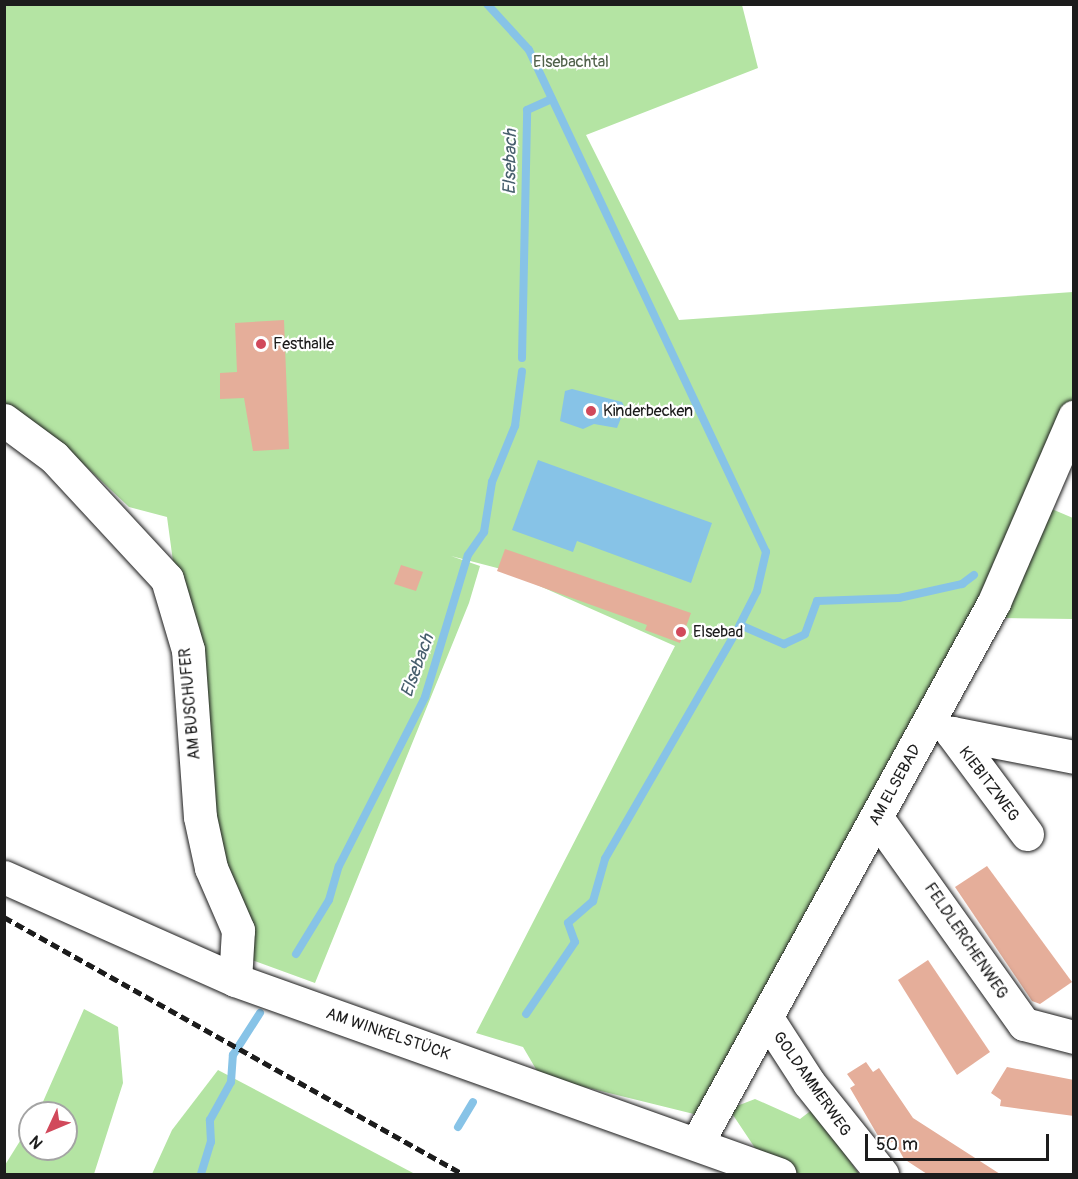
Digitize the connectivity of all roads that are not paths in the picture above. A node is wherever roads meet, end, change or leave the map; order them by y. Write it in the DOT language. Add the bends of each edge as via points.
graph roads {
  1 [pos="1074,417"];
  2 [pos="4,420"];
  3 [pos="942,726"];
  4 [pos="1074,758"];
  5 [pos="877,818"];
  6 [pos="1027,834"];
  7 [pos="4,877"];
  8 [pos="235,980"];
  9 [pos="766,1018"];
  10 [pos="1074,1036"];
  11 [pos="697,1143"];
  12 [pos="779,1174"];
  13 [pos="882,1174"];
  1 -- 3 [label="street, AM ELSEBAD"];
  2 -- 8 [label="street, AM BUSCHUFER" via="54,457 167,579 188,651 200,817 211,868 238,930"];
  3 -- 4 [label="street, KIEBITZWEG"];
  3 -- 5 [label="street, AM ELSEBAD"];
  3 -- 6 [label="street, KIEBITZWEG"];
  5 -- 9 [label="street, AM ELSEBAD"];
  5 -- 10 [label="street, FELDLERCHENWEG" via="1024,1024"];
  7 -- 8 [label="street, AM WINKELSTÜCK"];
  8 -- 11 [label="street, AM WINKELSTÜCK"];
  9 -- 11 [label="street, AM ELSEBAD"];
  9 -- 13 [label="street, GOLDAMMERWEG" via="823,1102"];
  11 -- 12 [label="street, AM WINKELSTÜCK"];
}
